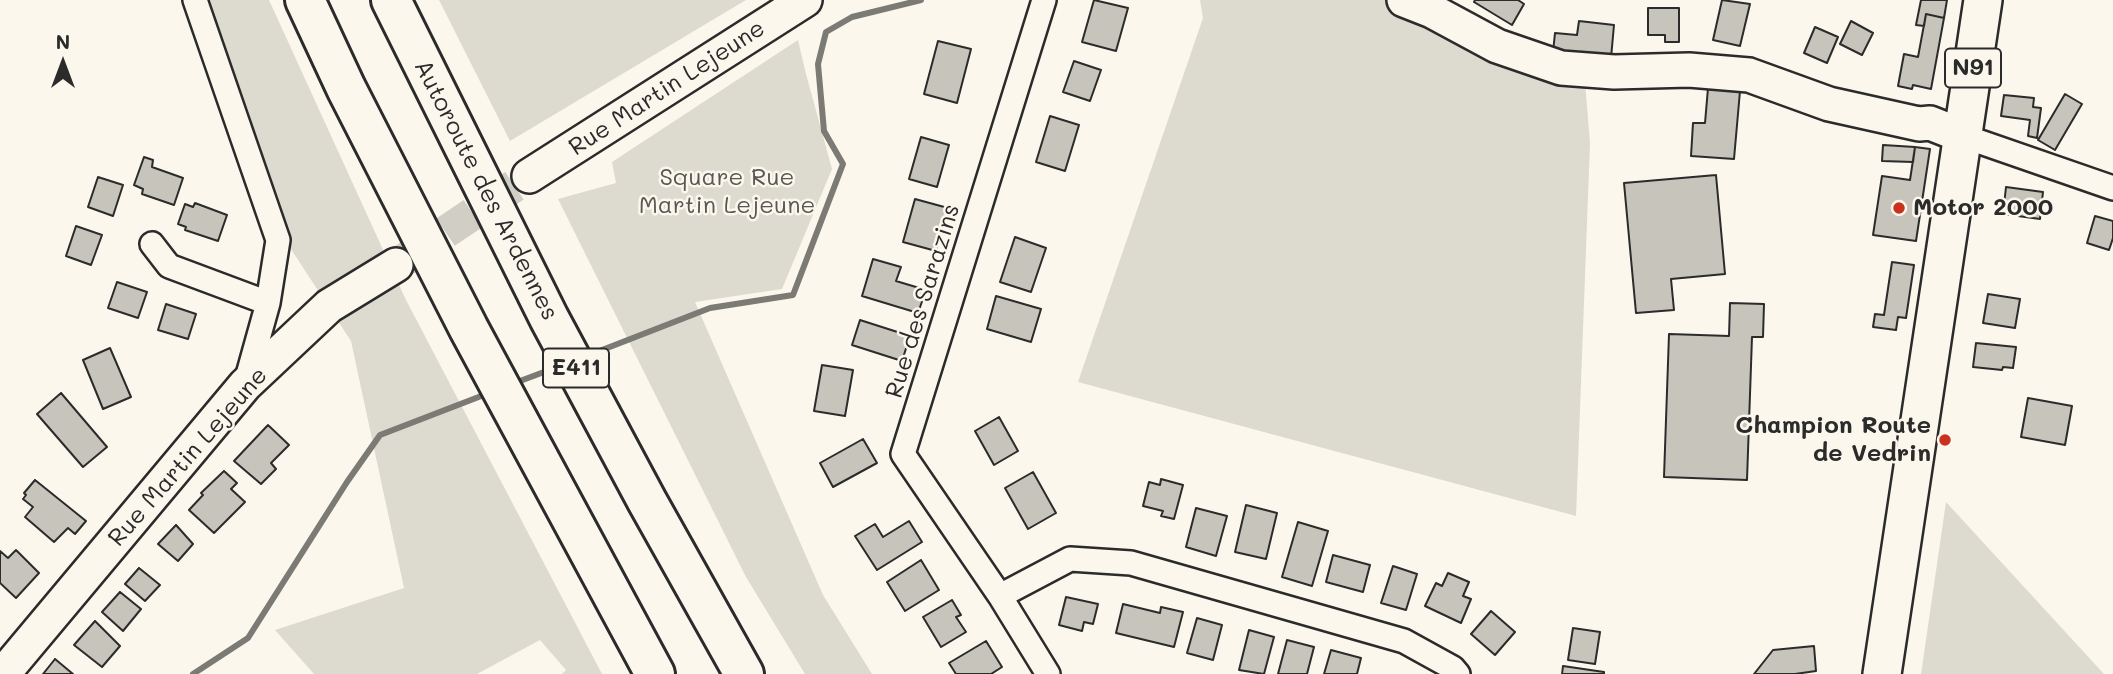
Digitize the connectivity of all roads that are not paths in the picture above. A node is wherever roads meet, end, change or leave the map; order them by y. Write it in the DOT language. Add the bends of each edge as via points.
graph roads {
  1 [pos="195,0"];
  2 [pos="305,0"];
  3 [pos="391,0"];
  4 [pos="805,0"];
  5 [pos="1044,0"];
  6 [pos="1404,0"];
  7 [pos="1983,0"];
  8 [pos="1963,136"];
  9 [pos="529,176"];
  10 [pos="2113,188"];
  11 [pos="152,244"];
  12 [pos="396,265"];
  13 [pos="268,303"];
  14 [pos="245,385"];
  15 [pos="1000,596"];
  16 [pos="3,674"];
  17 [pos="655,674"];
  18 [pos="744,674"];
  19 [pos="1048,674"];
  20 [pos="1458,674"];
  21 [pos="1882,674"];
  1 -- 13 [label="street" via="278,240"];
  2 -- 17 [label="highway" via="469,329"];
  3 -- 18 [label="highway, Autoroute des Ardennes / E411" via="550,318"];
  4 -- 9 [label="street, Rue Martin Lejeune"];
  5 -- 15 [label="street, Rue des Sarazins" via="903,454"];
  6 -- 8 [label="street" via="1497,46 1560,68 1749,75 1829,104 1930,123"];
  7 -- 8 [label="main road, N91"];
  8 -- 10 [label="street"];
  8 -- 21 [label="main road, N91"];
  11 -- 13 [label="street" via="169,266"];
  12 -- 14 [label="street, Rue Martin Lejeune" via="329,306"];
  13 -- 14 [label="street"];
  14 -- 16 [label="street, Rue Martin Lejeune"];
  15 -- 19 [label="street, Rue des Sarazins"];
  15 -- 20 [label="street" via="1070,559 1131,563 1404,641"];
}
